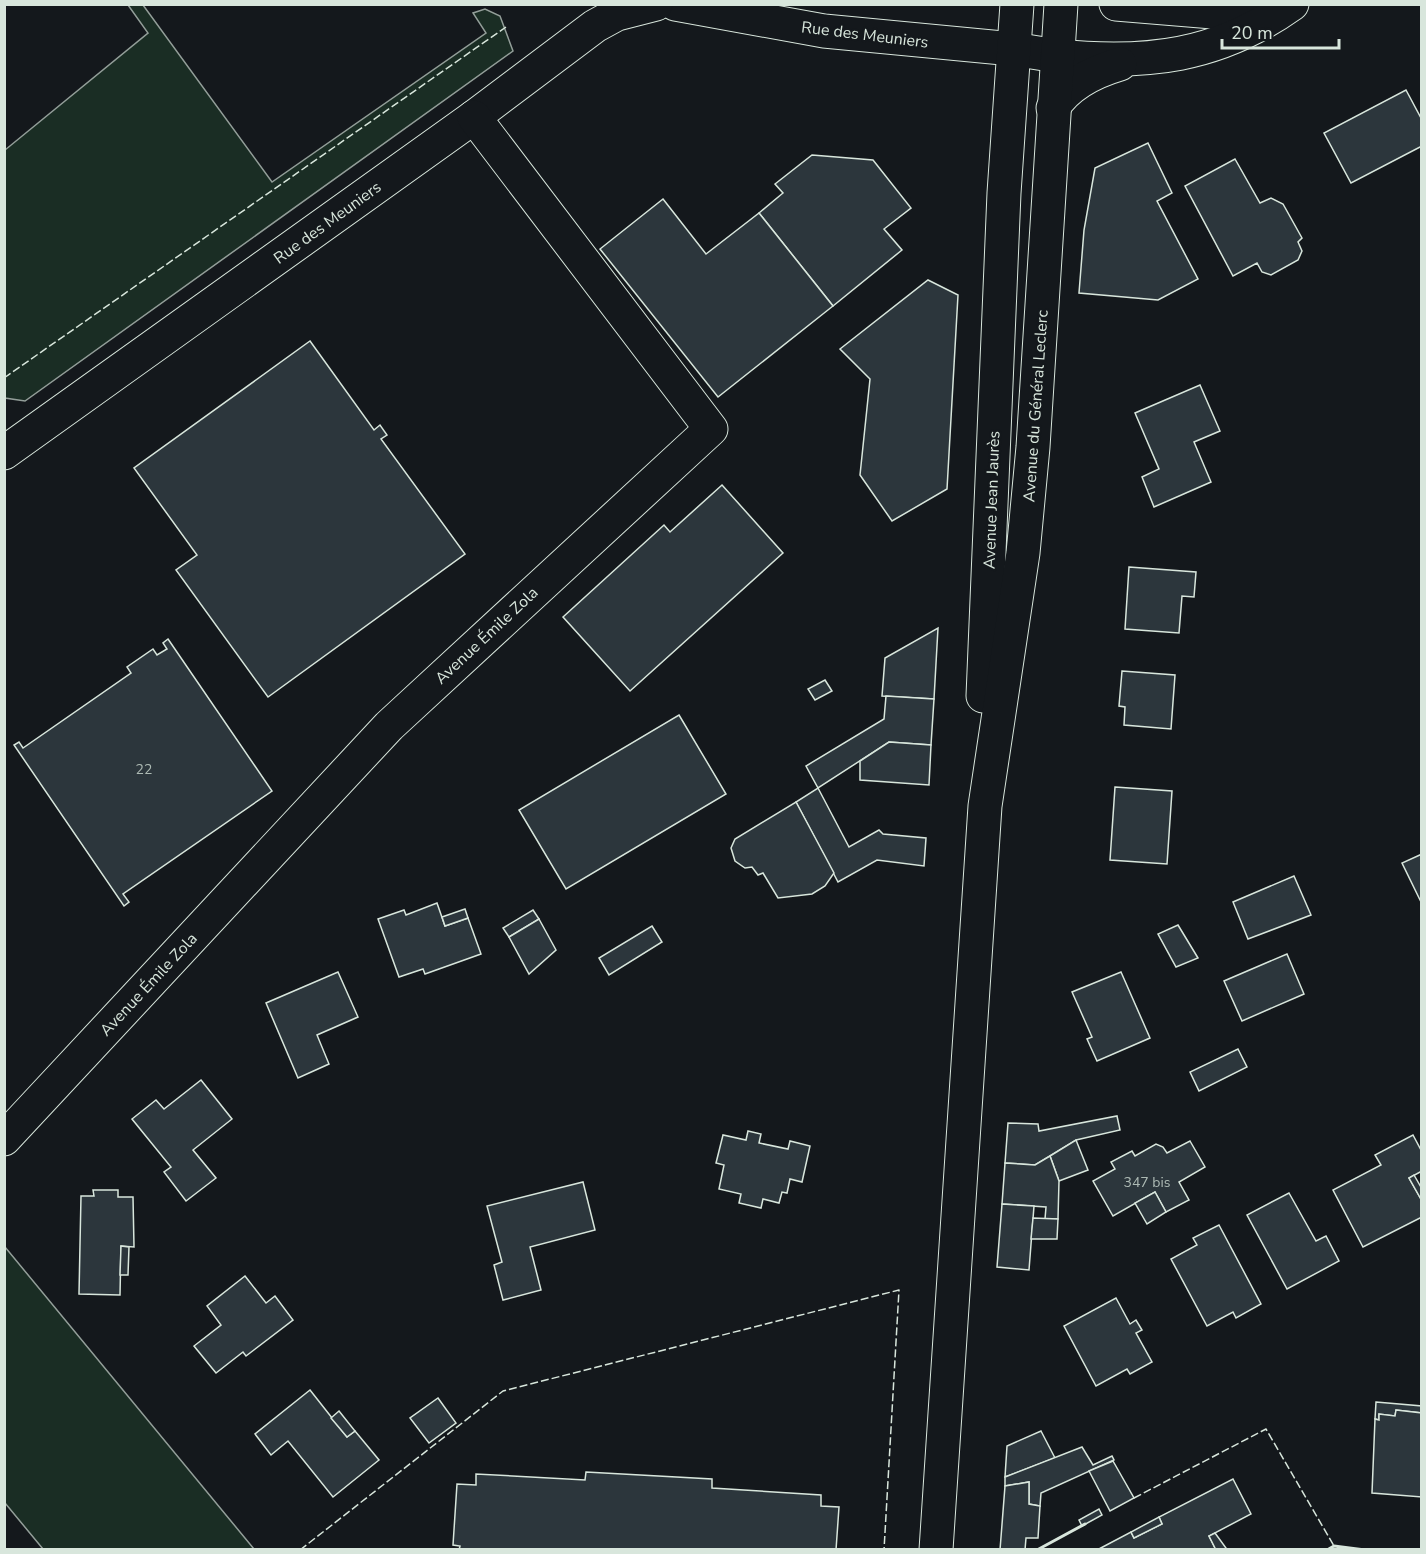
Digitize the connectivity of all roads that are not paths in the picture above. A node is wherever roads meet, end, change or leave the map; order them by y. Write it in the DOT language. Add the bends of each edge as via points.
graph roads {
  1 [pos="657,4"];
  2 [pos="675,4"];
  3 [pos="1017,4"];
  4 [pos="1061,4"];
  5 [pos="1116,4"];
  6 [pos="1268,4"];
  7 [pos="1292,4"];
  8 [pos="1013,49"];
  9 [pos="1057,56"];
  10 [pos="1138,60"];
  11 [pos="1053,108"];
  12 [pos="474,117"];
  13 [pos="4,453"];
  14 [pos="985,806"];
  15 [pos="4,1139"];
  16 [pos="936,1550"];
  1 -- 12 [label="street, Rue des Meuniers" via="617,14 595,26"];
  2 -- 8 [label="street, Rue des Meuniers" via="824,31"];
  3 -- 8 [label="street"];
  4 -- 9 [label="street, Avenue du Général Leclerc"];
  5 -- 6 [label="street" via="1226,13"];
  7 -- 10 [label="street" via="1232,39 1173,56"];
  8 -- 9 [label="street, Rue des Meuniers"];
  8 -- 14 [label="street, Avenue Jean Jaurès" via="983,692"];
  9 -- 10 [label="street, Rue des Meuniers"];
  9 -- 11 [label="street, Avenue du Général Leclerc"];
  10 -- 11 [label="street" via="1077,83"];
  11 -- 14 [label="street, Avenue du Général Leclerc" via="1023,553"];
  12 -- 13 [label="street, Rue des Meuniers"];
  12 -- 15 [label="street, Avenue Émile Zola" via="711,429 389,726"];
  14 -- 16 [label="street"];
}
